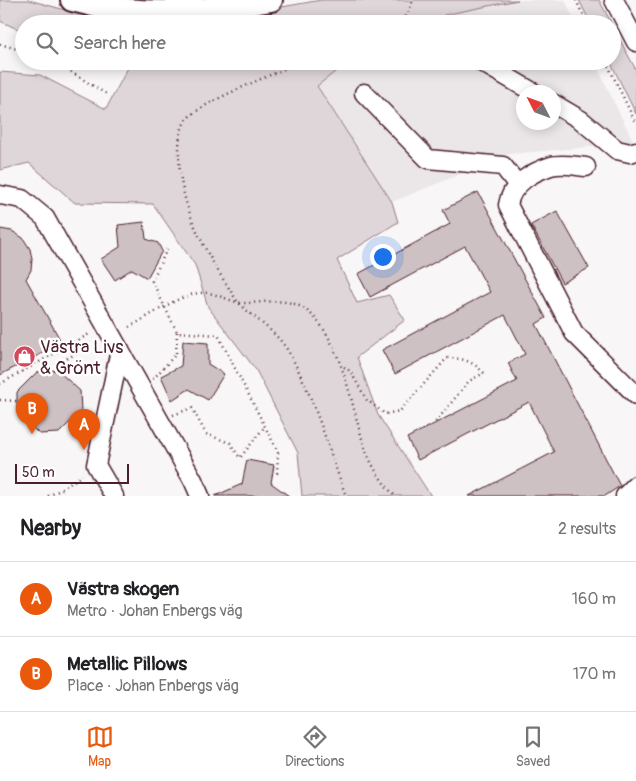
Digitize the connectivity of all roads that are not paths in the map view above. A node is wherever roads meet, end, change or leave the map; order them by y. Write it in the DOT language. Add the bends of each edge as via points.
graph roads {
  1 [pos="72,0"];
  2 [pos="271,0"];
  3 [pos="614,0"];
  4 [pos="636,42"];
  5 [pos="495,70"];
  6 [pos="521,85"];
  7 [pos="364,93"];
  8 [pos="561,108"];
  9 [pos="636,151"];
  10 [pos="586,167"];
  11 [pos="516,184"];
  12 [pos="0,195"];
  13 [pos="120,350"];
  14 [pos="636,395"];
  15 [pos="636,485"];
  16 [pos="114,496"];
  17 [pos="200,496"];
  18 [pos="625,496"];
  1 -- 2 [label="main road" via="103,9 162,13 211,10"];
  3 -- 4 [label="street"];
  5 -- 6 [label="street"];
  7 -- 11 [label="street" via="428,159 503,166"];
  8 -- 9 [label="street" via="581,120 616,150"];
  10 -- 11 [label="street" via="552,165"];
  11 -- 14 [label="street" via="509,195 508,205 574,333"];
  12 -- 13 [label="street" via="22,199 45,218"];
  13 -- 16 [label="street" via="89,464"];
  13 -- 17 [label="street"];
  15 -- 18 [label="street"];
}
